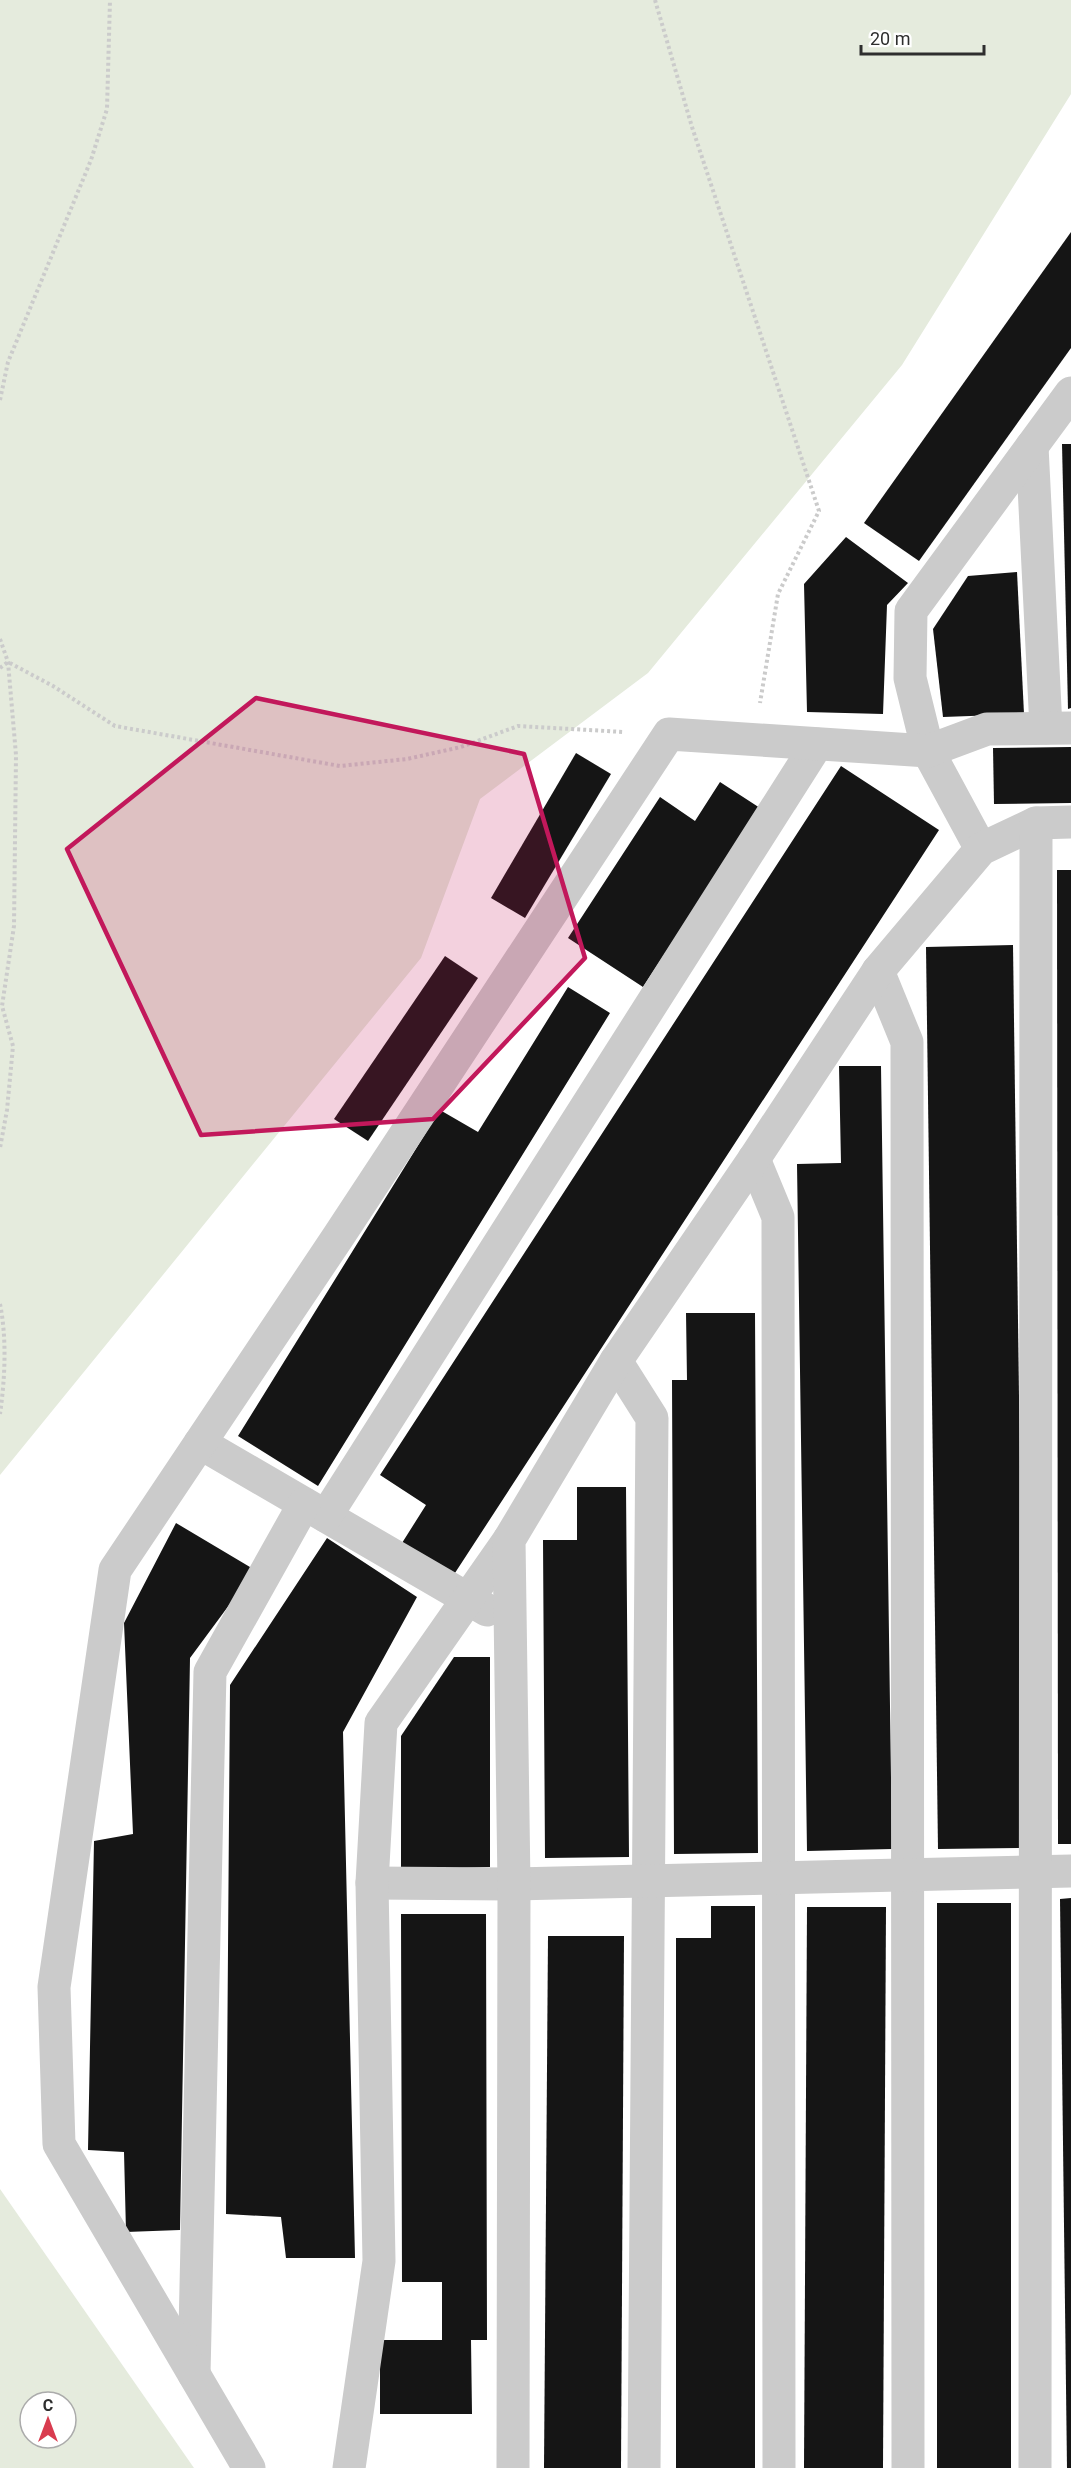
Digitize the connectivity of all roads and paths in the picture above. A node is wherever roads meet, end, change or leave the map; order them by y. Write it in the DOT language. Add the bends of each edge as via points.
graph roads {
  1 [pos="110,0"];
  2 [pos="655,0"];
  3 [pos="1071,393"];
  4 [pos="0,400"];
  5 [pos="1032,446"];
  6 [pos="0,639"];
  7 [pos="8,662"];
  8 [pos="0,668"];
  9 [pos="1058,728"];
  10 [pos="669,734"];
  11 [pos="754,740"];
  12 [pos="818,744"];
  13 [pos="928,750"];
  14 [pos="1071,822"];
  15 [pos="1036,823"];
  16 [pos="981,849"];
  17 [pos="878,971"];
  18 [pos="1,1007"];
  19 [pos="0,1148"];
  20 [pos="754,1159"];
  21 [pos="0,1304"];
  22 [pos="616,1361"];
  23 [pos="0,1414"];
  24 [pos="200,1443"];
  25 [pos="315,1510"];
  26 [pos="509,1540"];
  27 [pos="468,1598"];
  28 [pos="510,1623"];
  29 [pos="1071,1871"];
  30 [pos="1035,1872"];
  31 [pos="908,1875"];
  32 [pos="778,1878"];
  33 [pos="648,1881"];
  34 [pos="372,1883"];
  35 [pos="514,1884"];
  36 [pos="194,2374"];
  37 [pos="249,2468"];
  38 [pos="349,2468"];
  39 [pos="513,2468"];
  40 [pos="644,2468"];
  41 [pos="779,2468"];
  42 [pos="908,2468"];
  43 [pos="1035,2468"];
  1 -- 4 [label="path" via="107,109 91,160 8,362"];
  2 -- 11 [label="path" via="692,127 819,511 778,594"];
  3 -- 5 [label="lane"];
  5 -- 9 [label="lane"];
  5 -- 13 [label="lane" via="911,611 910,678"];
  6 -- 7 [label="path"];
  7 -- 8 [label="path"];
  7 -- 10 [label="path" via="115,726 340,766 407,759 461,747 518,726"];
  7 -- 18 [label="path" via="16,755 14,926"];
  9 -- 13 [label="lane" via="987,729"];
  10 -- 11 [label="lane"];
  10 -- 24 [label="lane"];
  11 -- 12 [label="lane"];
  12 -- 13 [label="lane"];
  12 -- 25 [label="lane"];
  13 -- 16 [label="lane"];
  14 -- 15 [label="lane"];
  15 -- 16 [label="lane"];
  15 -- 30 [label="lane"];
  16 -- 17 [label="lane"];
  17 -- 20 [label="lane"];
  17 -- 31 [label="lane" via="907,1041"];
  18 -- 19 [label="path" via="13,1046 8,1110"];
  20 -- 22 [label="lane"];
  20 -- 32 [label="lane" via="778,1217"];
  21 -- 23 [label="path" via="4,1390"];
  22 -- 26 [label="lane"];
  22 -- 33 [label="lane" via="652,1419"];
  24 -- 25 [label="lane"];
  24 -- 36 [label="lane" via="115,1570 54,1987 59,2144"];
  25 -- 27 [label="lane"];
  25 -- 36 [label="lane" via="210,1672"];
  26 -- 27 [label="lane"];
  26 -- 28 [label="lane"];
  27 -- 28 [label="lane"];
  27 -- 34 [label="lane" via="381,1723"];
  28 -- 35 [label="lane"];
  29 -- 30 [label="lane"];
  30 -- 31 [label="lane"];
  30 -- 43 [label="lane"];
  31 -- 32 [label="lane"];
  31 -- 42 [label="lane"];
  32 -- 33 [label="lane"];
  32 -- 41 [label="lane"];
  33 -- 35 [label="lane"];
  33 -- 40 [label="lane"];
  34 -- 35 [label="lane"];
  34 -- 38 [label="lane" via="379,2260"];
  35 -- 39 [label="lane"];
  36 -- 37 [label="lane"];
}
